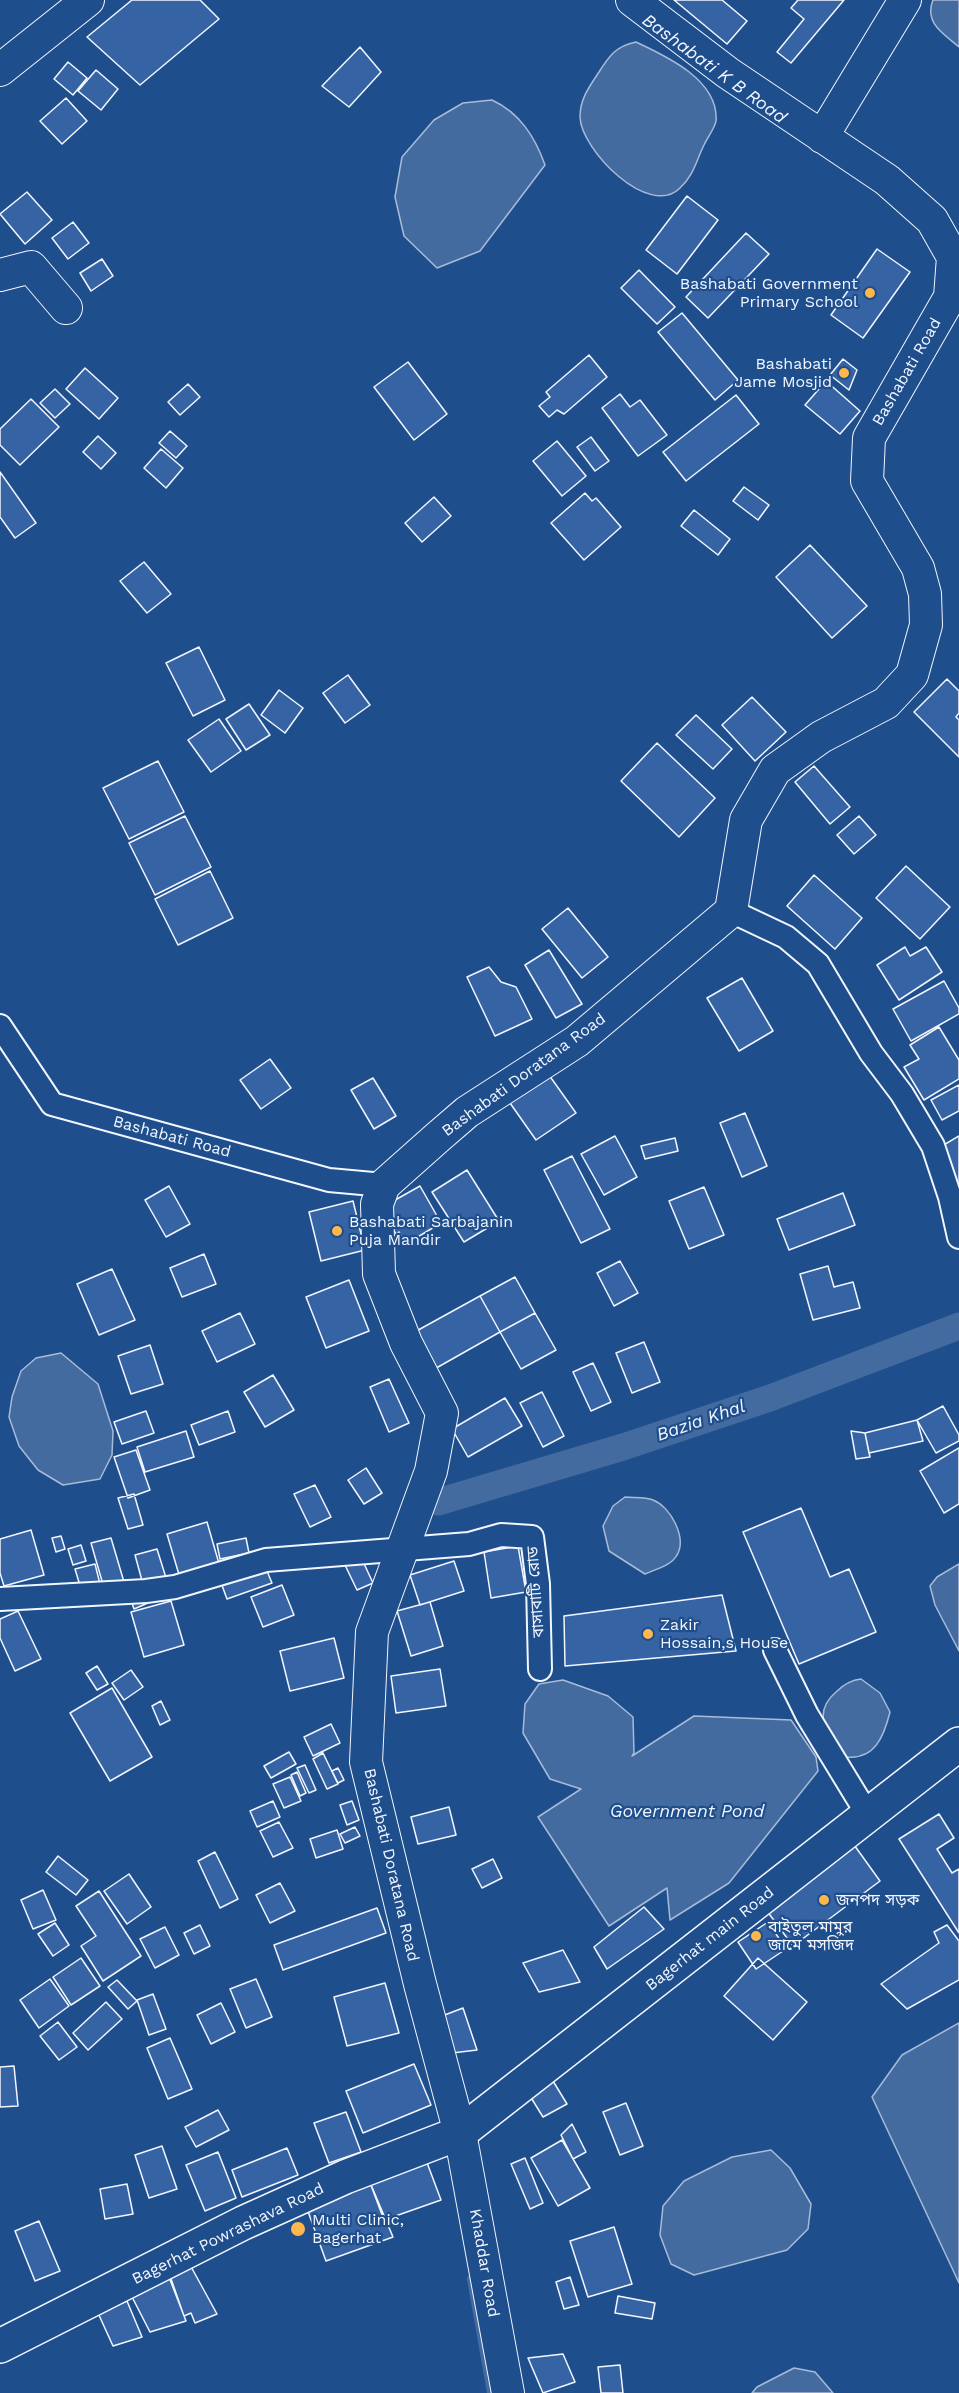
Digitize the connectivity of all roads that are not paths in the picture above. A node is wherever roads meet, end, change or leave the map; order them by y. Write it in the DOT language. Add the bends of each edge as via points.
graph roads {
  1 [pos="88,0"];
  2 [pos="632,0"];
  3 [pos="905,0"];
  4 [pos="0,70"];
  5 [pos="822,137"];
  6 [pos="0,275"];
  7 [pos="66,308"];
  8 [pos="731,911"];
  9 [pos="0,1026"];
  10 [pos="384,1185"];
  11 [pos="959,1237"];
  12 [pos="408,1538"];
  13 [pos="0,1599"];
  14 [pos="775,1650"];
  15 [pos="540,1669"];
  16 [pos="959,1744"];
  17 [pos="868,1815"];
  18 [pos="460,2133"];
  19 [pos="0,2346"];
  20 [pos="508,2393"];
  1 -- 4 [label="street"];
  2 -- 5 [label="street, Bashabati Road" via="728,73"];
  3 -- 5 [label="street"];
  5 -- 8 [label="street, Bashabati Road" via="887,180 932,220 953,257 950,297 869,438 867,481 918,568 925,594 926,625 912,675 886,703 821,737 775,770 746,820"];
  6 -- 7 [label="street" via="31,267"];
  8 -- 10 [label="street, Bashabati Doratana Road" via="577,1041 467,1112"];
  8 -- 11 [label="street" via="786,937 818,964 933,1146"];
  9 -- 10 [label="street, Bashabati Road" via="52,1104 329,1180"];
  10 -- 12 [label="street, Bashabati Doratana Road" via="376,1204 380,1274 406,1342 442,1413 431,1471"];
  12 -- 13 [label="street" via="266,1560 175,1587"];
  12 -- 15 [label="street, বাসাবাটি রোড" via="469,1544 501,1535 532,1537 538,1584"];
  12 -- 18 [label="street, Bashabati Doratana Road" via="372,1632 366,1762"];
  14 -- 17 [label="street" via="807,1715"];
  16 -- 17 [label="main road, Bagerhat main Road"];
  17 -- 18 [label="main road, Bagerhat main Road"];
  18 -- 19 [label="main road, Bagerhat Powrashava Road" via="345,2177 243,2223"];
  18 -- 20 [label="street, Khaddar Road"];
}
